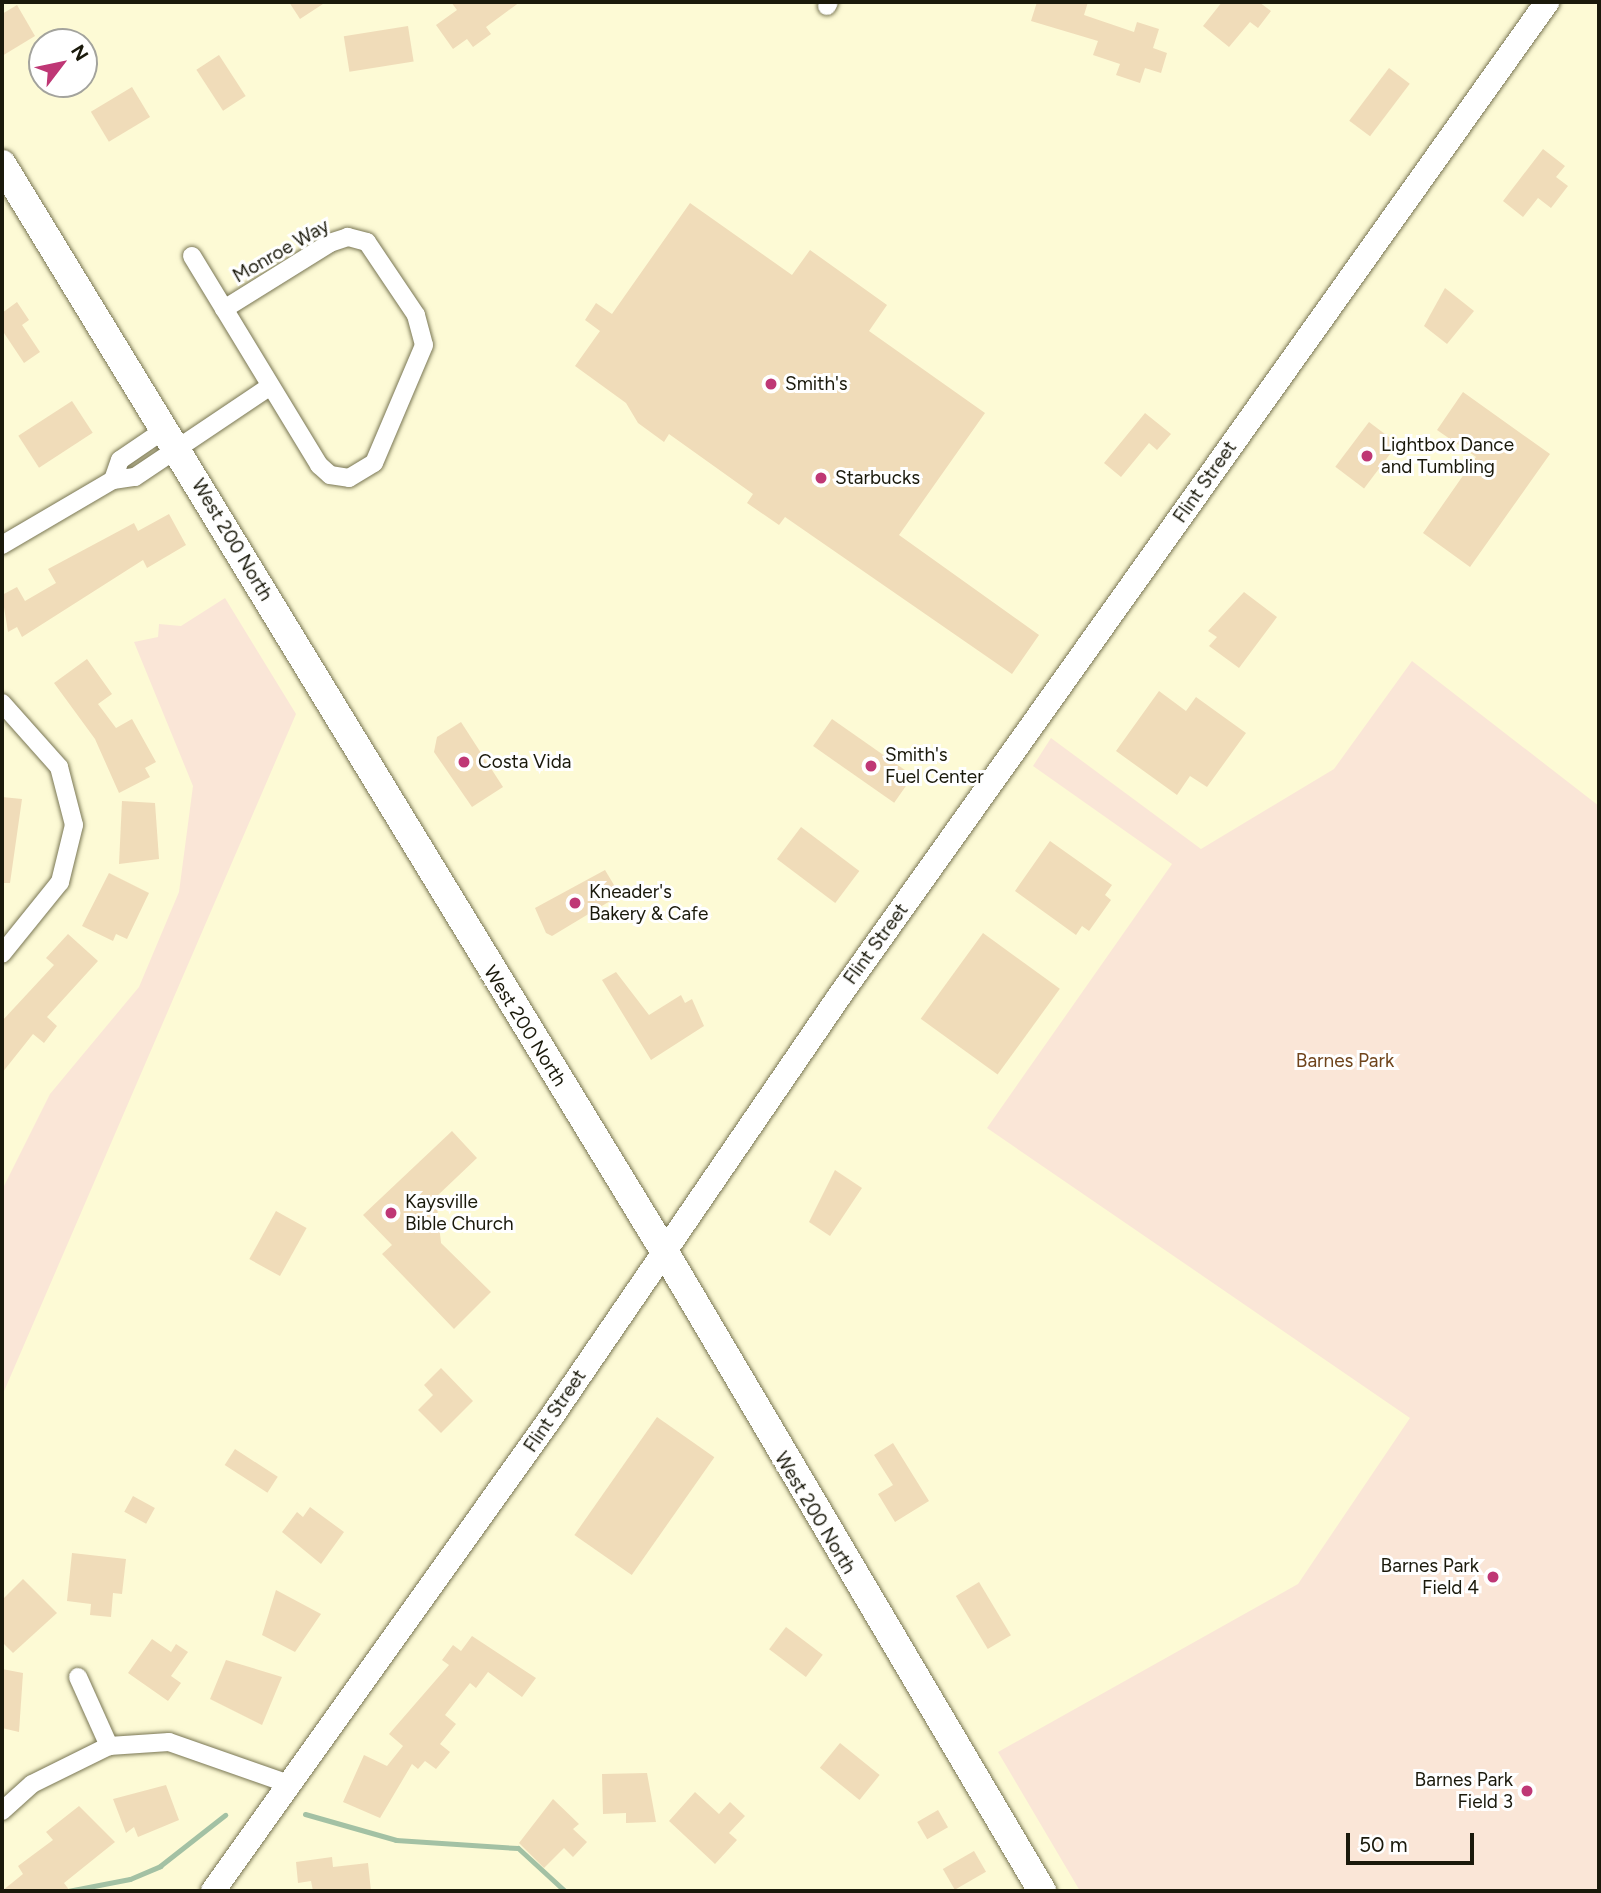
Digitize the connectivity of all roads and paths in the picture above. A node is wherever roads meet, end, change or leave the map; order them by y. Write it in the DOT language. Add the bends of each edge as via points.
graph roads {
  1 [pos="1547,2"];
  2 [pos="2,164"];
  3 [pos="192,256"];
  4 [pos="224,309"];
  5 [pos="269,387"];
  6 [pos="171,440"];
  7 [pos="113,480"];
  8 [pos="2,545"];
  9 [pos="2,703"];
  10 [pos="2,954"];
  11 [pos="663,1249"];
  12 [pos="78,1677"];
  13 [pos="108,1746"];
  14 [pos="289,1784"];
  15 [pos="2,1811"];
  16 [pos="214,1891"];
  17 [pos="1042,1891"];
  1 -- 11 [label="street, Flint Street"];
  2 -- 6 [label="main road, West 200 North"];
  3 -- 4 [label="street"];
  4 -- 5 [label="street"];
  4 -- 5 [label="street, Monroe Way" via="330,243 358,238 410,304 424,345 386,443 374,463 349,478 330,475 319,465"];
  5 -- 6 [label="street"];
  6 -- 7 [label="street" via="135,477"];
  6 -- 7 [label="street" via="120,460"];
  6 -- 11 [label="main road, West 200 North"];
  7 -- 8 [label="street"];
  9 -- 10 [label="street" via="59,768 74,825 60,882"];
  11 -- 14 [label="street, Flint Street" via="550,1419"];
  11 -- 17 [label="main road, West 200 North"];
  12 -- 13 [label="street"];
  13 -- 14 [label="street" via="169,1742"];
  13 -- 15 [label="street" via="32,1784"];
  14 -- 16 [label="street, Flint Street"];
}
